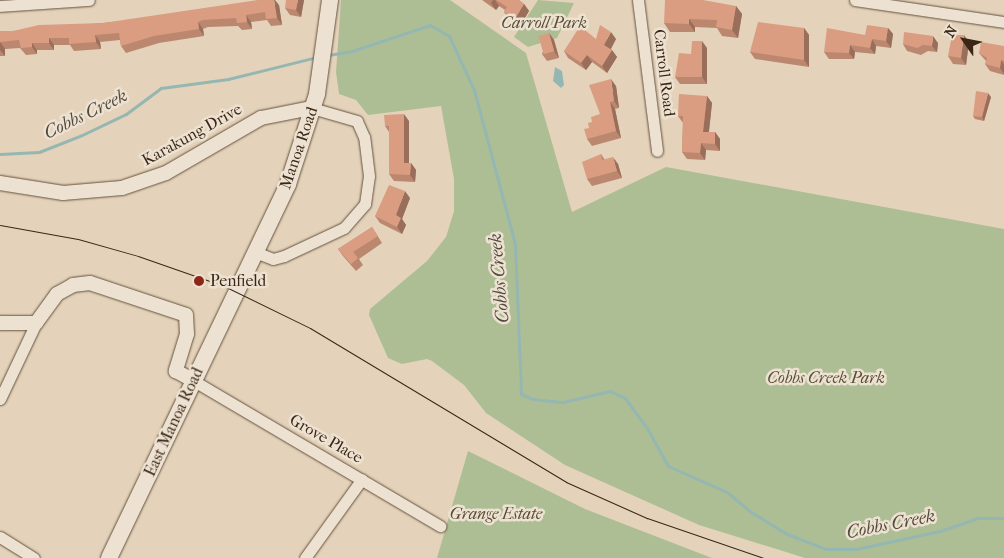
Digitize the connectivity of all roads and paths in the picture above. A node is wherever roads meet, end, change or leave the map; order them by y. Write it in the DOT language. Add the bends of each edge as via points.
graph roads {
  1 [pos="89,0"];
  2 [pos="330,0"];
  3 [pos="638,0"];
  4 [pos="860,0"];
  5 [pos="13,2"];
  6 [pos="0,6"];
  7 [pos="1004,22"];
  8 [pos="312,108"];
  9 [pos="657,151"];
  10 [pos="0,183"];
  11 [pos="255,252"];
  12 [pos="238,286"];
  13 [pos="0,323"];
  14 [pos="36,323"];
  15 [pos="194,381"];
  16 [pos="0,399"];
  17 [pos="362,479"];
  18 [pos="440,526"];
  19 [pos="0,537"];
  20 [pos="34,558"];
  21 [pos="110,558"];
  22 [pos="305,558"];
  1 -- 5 [label="street"];
  2 -- 8 [label="main road, Manoa Road" via="323,65"];
  3 -- 9 [label="street, Carroll Road"];
  4 -- 7 [label="street"];
  5 -- 6 [label="street"];
  8 -- 10 [label="street, Karakung Drive" via="260,118 166,173 122,188 63,193"];
  8 -- 11 [label="main road, Manoa Road" via="288,184"];
  8 -- 11 [label="street" via="351,118 360,126 369,190 358,216 344,228 273,259"];
  11 -- 12 [label="main road, Manoa Road"];
  12 -- 15 [label="main road, East Manoa Road"];
  13 -- 14 [label="street"];
  14 -- 15 [label="street" via="57,294 73,285 90,283 181,312 186,315 187,334 176,371"];
  14 -- 16 [label="street"];
  15 -- 17 [label="street, Grove Place"];
  15 -- 21 [label="main road, East Manoa Road"];
  17 -- 18 [label="street, Grove Place"];
  17 -- 22 [label="street"];
  19 -- 20 [label="street"];
}
